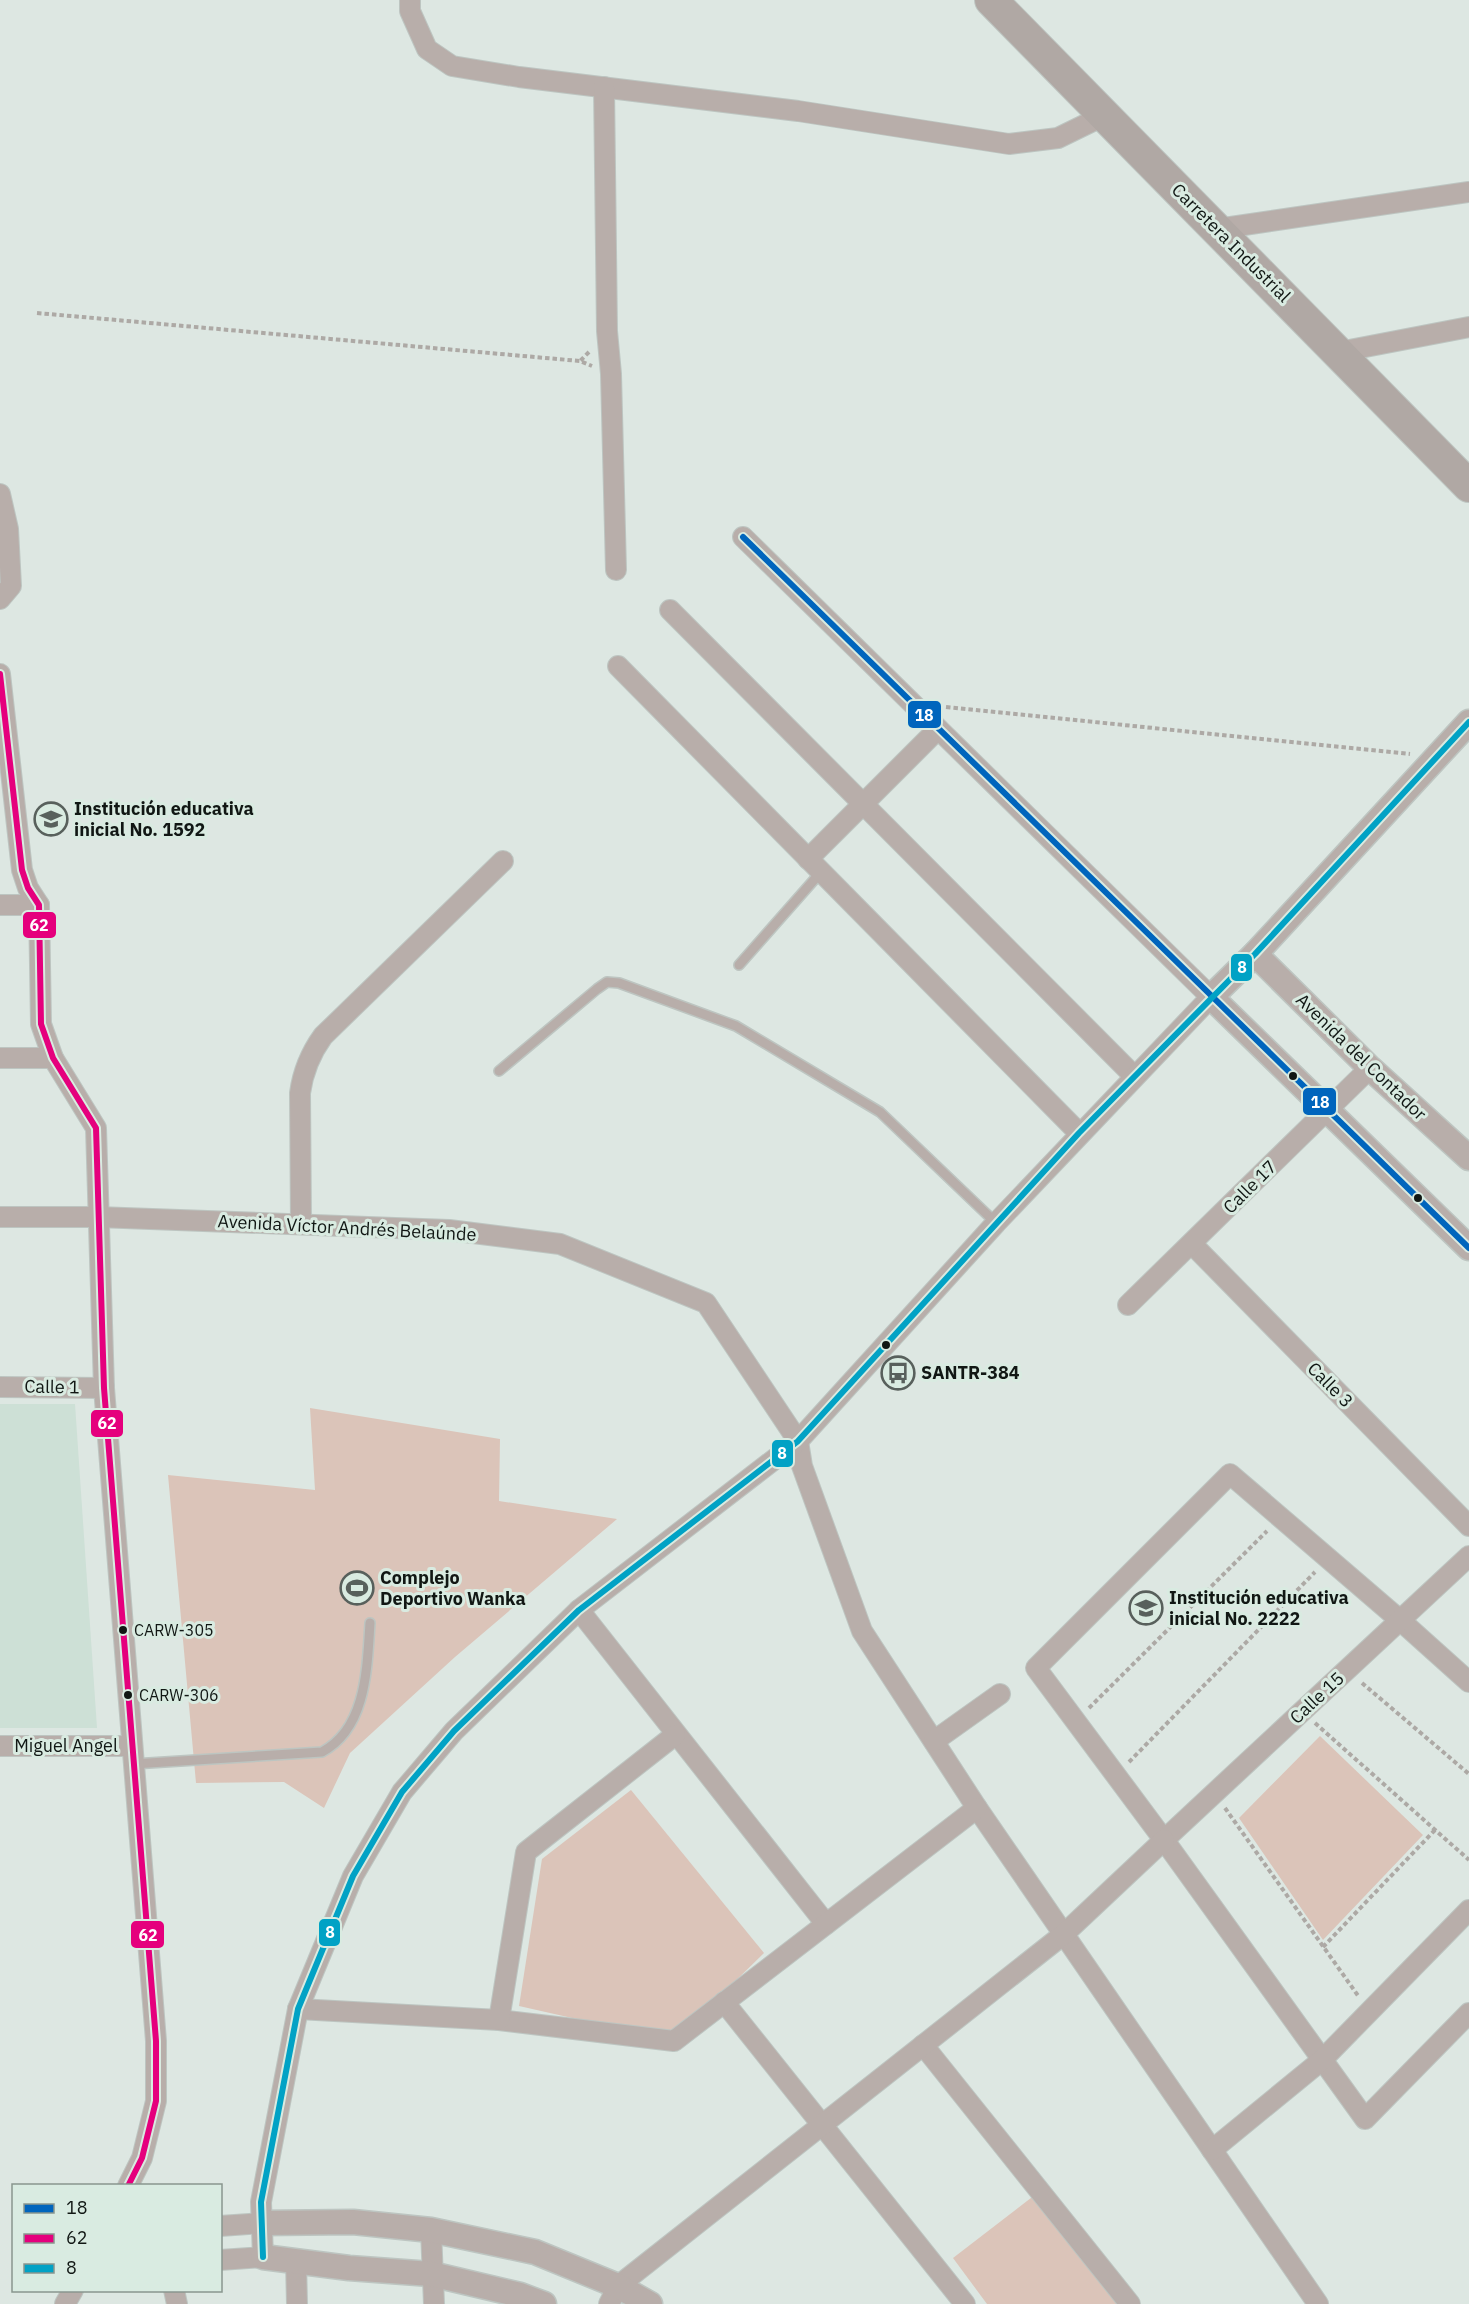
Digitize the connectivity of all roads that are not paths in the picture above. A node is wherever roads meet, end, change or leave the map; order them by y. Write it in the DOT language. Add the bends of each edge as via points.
graph roads {
  1 [pos="410,0"];
  2 [pos="991,0"];
  3 [pos="604,87"];
  4 [pos="1105,115"];
  5 [pos="1469,192"];
  6 [pos="1216,229"];
  7 [pos="1469,327"];
  8 [pos="1340,352"];
  9 [pos="1469,486"];
  10 [pos="0,494"];
  11 [pos="743,537"];
  12 [pos="616,570"];
  13 [pos="0,599"];
  14 [pos="670,610"];
  15 [pos="618,666"];
  16 [pos="0,674"];
  17 [pos="1469,722"];
  18 [pos="939,729"];
  19 [pos="863,804"];
  20 [pos="504,861"];
  21 [pos="815,865"];
  22 [pos="0,905"];
  23 [pos="39,905"];
  24 [pos="1255,954"];
  25 [pos="739,964"];
  26 [pos="1211,997"];
  27 [pos="0,1058"];
  28 [pos="53,1058"];
  29 [pos="1370,1068"];
  30 [pos="499,1071"];
  31 [pos="1134,1076"];
  32 [pos="1326,1110"];
  33 [pos="1079,1133"];
  34 [pos="1469,1158"];
  35 [pos="0,1217"];
  36 [pos="97,1217"];
  37 [pos="996,1223"];
  38 [pos="301,1224"];
  39 [pos="1191,1244"];
  40 [pos="1469,1248"];
  41 [pos="1128,1305"];
  42 [pos="0,1387"];
  43 [pos="104,1388"];
  44 [pos="798,1441"];
  45 [pos="1469,1526"];
  46 [pos="1469,1556"];
  47 [pos="579,1610"];
  48 [pos="1401,1621"];
  49 [pos="370,1623"];
  50 [pos="1469,1682"];
  51 [pos="1000,1695"];
  52 [pos="675,1735"];
  53 [pos="934,1741"];
  54 [pos="0,1746"];
  55 [pos="133,1755"];
  56 [pos="977,1808"];
  57 [pos="1164,1840"];
  58 [pos="1469,1910"];
  59 [pos="826,1924"];
  60 [pos="1064,1934"];
  61 [pos="724,2002"];
  62 [pos="298,2009"];
  63 [pos="1469,2013"];
  64 [pos="499,2020"];
  65 [pos="922,2045"];
  66 [pos="1322,2060"];
  67 [pos="822,2124"];
  68 [pos="1212,2150"];
  69 [pos="129,2184"];
  70 [pos="262,2223"];
  71 [pos="222,2226"];
  72 [pos="431,2230"];
  73 [pos="263,2257"];
  74 [pos="222,2260"];
  75 [pos="296,2261"];
  76 [pos="431,2274"];
  77 [pos="614,2295"];
  78 [pos="297,2304"];
  79 [pos="434,2304"];
  80 [pos="544,2304"];
  81 [pos="650,2304"];
  82 [pos="965,2304"];
  83 [pos="1130,2304"];
  84 [pos="1317,2304"];
  1 -- 3 [label="street" via="410,11 427,49 452,66"];
  2 -- 4 [label="highway, Carretera Industrial"];
  3 -- 4 [label="street" via="798,111 1009,144 1058,138"];
  3 -- 12 [label="street" via="607,332"];
  4 -- 6 [label="highway, Carretera Industrial"];
  5 -- 6 [label="street"];
  6 -- 8 [label="highway, Carretera Industrial"];
  7 -- 8 [label="street"];
  8 -- 9 [label="highway, Carretera Industrial"];
  10 -- 13 [label="street" via="8,529 11,586"];
  11 -- 18 [label="street"];
  14 -- 19 [label="street"];
  15 -- 21 [label="street"];
  16 -- 23 [label="street" via="22,870"];
  17 -- 24 [label="street"];
  18 -- 19 [label="street"];
  18 -- 26 [label="street"];
  19 -- 21 [label="street"];
  19 -- 31 [label="street"];
  20 -- 38 [label="street" via="323,1036 310,1056 300,1093"];
  21 -- 25 [label="lane"];
  21 -- 33 [label="street"];
  22 -- 23 [label="street"];
  23 -- 28 [label="street" via="41,1024"];
  24 -- 26 [label="street"];
  24 -- 29 [label="street, Avenida del Contador"];
  26 -- 31 [label="street"];
  26 -- 32 [label="street"];
  27 -- 28 [label="street"];
  28 -- 36 [label="street" via="96,1128"];
  29 -- 32 [label="street, Calle 17"];
  29 -- 34 [label="street, Avenida del Contador"];
  30 -- 37 [label="lane" via="597,989 607,982 619,983 736,1026 880,1112"];
  31 -- 33 [label="street"];
  32 -- 39 [label="street, Calle 17"];
  32 -- 40 [label="street"];
  33 -- 37 [label="street"];
  35 -- 36 [label="street, Avenida Víctor Andrés Belaúnde"];
  36 -- 38 [label="street, Avenida Víctor Andrés Belaúnde"];
  36 -- 43 [label="street"];
  37 -- 44 [label="street"];
  38 -- 44 [label="street, Avenida Víctor Andrés Belaúnde" via="449,1230 560,1244 706,1303"];
  39 -- 41 [label="street, Calle 17"];
  39 -- 45 [label="street, Calle 3"];
  42 -- 43 [label="street, Calle 1"];
  43 -- 55 [label="street"];
  44 -- 47 [label="street"];
  44 -- 53 [label="street" via="802,1466 862,1631"];
  46 -- 48 [label="street, Calle 15"];
  47 -- 52 [label="street"];
  47 -- 62 [label="street" via="454,1731 402,1792 352,1876"];
  48 -- 50 [label="street"];
  48 -- 57 [label="street, Calle 15"];
  48 -- 57 [label="street" via="1230,1474 1036,1668"];
  49 -- 55 [label="lane" via="366,1679 355,1716 335,1745 322,1752"];
  51 -- 53 [label="street"];
  52 -- 59 [label="street"];
  52 -- 64 [label="street" via="526,1851"];
  53 -- 56 [label="street"];
  54 -- 55 [label="street, Miguel Angel"];
  55 -- 69 [label="street" via="156,2041 156,2102 142,2158"];
  56 -- 59 [label="street"];
  56 -- 60 [label="street"];
  57 -- 60 [label="street, Calle 15"];
  57 -- 66 [label="street"];
  58 -- 66 [label="street"];
  59 -- 61 [label="street"];
  60 -- 65 [label="street, Calle 15"];
  60 -- 68 [label="street"];
  61 -- 64 [label="street" via="674,2041"];
  61 -- 67 [label="street"];
  62 -- 64 [label="street"];
  62 -- 70 [label="street" via="261,2202"];
  63 -- 66 [label="street" via="1365,2120"];
  65 -- 67 [label="street, Calle 15"];
  65 -- 83 [label="street"];
  66 -- 68 [label="street"];
  67 -- 77 [label="street, Calle 15"];
  67 -- 82 [label="street"];
  68 -- 84 [label="street"];
  70 -- 71 [label="street"];
  70 -- 72 [label="street" via="353,2222"];
  70 -- 73 [label="street"];
  72 -- 76 [label="street"];
  72 -- 77 [label="street" via="536,2252"];
  73 -- 74 [label="street"];
  73 -- 75 [label="street"];
  75 -- 76 [label="street"];
  75 -- 78 [label="street"];
  76 -- 79 [label="street"];
  76 -- 80 [label="street"];
  77 -- 81 [label="street"];
}
